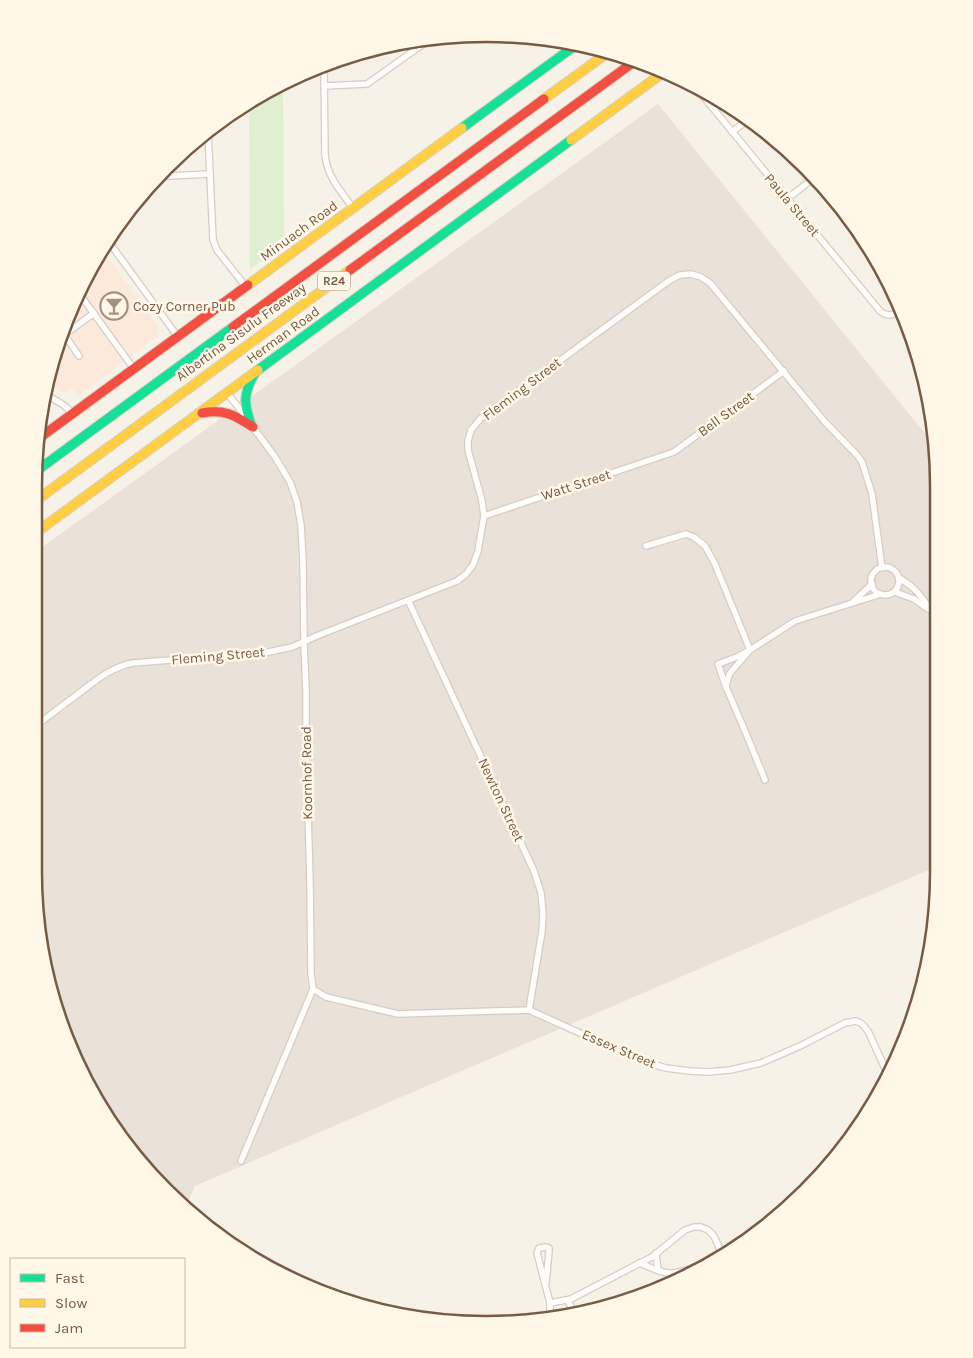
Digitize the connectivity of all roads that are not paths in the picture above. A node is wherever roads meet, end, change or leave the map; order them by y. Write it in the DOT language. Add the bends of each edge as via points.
graph roads {
  1 [pos="418,48"];
  2 [pos="569,50"];
  3 [pos="601,58"];
  4 [pos="628,66"];
  5 [pos="324,73"];
  6 [pos="653,75"];
  7 [pos="658,77"];
  8 [pos="324,86"];
  9 [pos="707,102"];
  10 [pos="620,103"];
  11 [pos="743,124"];
  12 [pos="732,132"];
  13 [pos="208,141"];
  14 [pos="210,174"];
  15 [pos="170,176"];
  16 [pos="809,182"];
  17 [pos="787,199"];
  18 [pos="353,208"];
  19 [pos="113,247"];
  20 [pos="246,288"];
  21 [pos="84,300"];
  22 [pos="895,312"];
  23 [pos="94,313"];
  24 [pos="71,330"];
  25 [pos="178,337"];
  26 [pos="68,339"];
  27 [pos="79,356"];
  28 [pos="134,369"];
  29 [pos="257,371"];
  30 [pos="784,371"];
  31 [pos="227,392"];
  32 [pos="52,398"];
  33 [pos="197,414"];
  34 [pos="72,415"];
  35 [pos="252,425"];
  36 [pos="45,435"];
  37 [pos="667,454"];
  38 [pos="43,466"];
  39 [pos="42,496"];
  40 [pos="484,516"];
  41 [pos="42,528"];
  42 [pos="646,546"];
  43 [pos="882,568"];
  44 [pos="899,578"];
  45 [pos="872,584"];
  46 [pos="894,592"];
  47 [pos="881,594"];
  48 [pos="408,600"];
  49 [pos="852,604"];
  50 [pos="930,609"];
  51 [pos="930,611"];
  52 [pos="304,642"];
  53 [pos="750,650"];
  54 [pos="726,687"];
  55 [pos="42,721"];
  56 [pos="766,780"];
  57 [pos="313,989"];
  58 [pos="529,1010"];
  59 [pos="885,1069"];
  60 [pos="241,1161"];
  61 [pos="720,1249"];
  62 [pos="656,1253"];
  63 [pos="640,1263"];
  64 [pos="658,1270"];
  65 [pos="682,1270"];
  66 [pos="546,1283"];
  67 [pos="568,1300"];
  68 [pos="550,1304"];
  69 [pos="571,1307"];
  70 [pos="550,1311"];
  1 -- 8 [label="street" via="368,84"];
  2 -- 18 [label="main road, Minuach Road"];
  3 -- 38 [label="main road, Albertina Sisulu Freeway / R24"];
  4 -- 39 [label="main road, Albertina Sisulu Freeway / R24"];
  5 -- 8 [label="street"];
  6 -- 10 [label="main road, Herman Road"];
  7 -- 10 [label="main road, Herman Road"];
  8 -- 18 [label="street" via="327,168"];
  9 -- 12 [label="street, Paula Street"];
  10 -- 29 [label="main road, Herman Road"];
  11 -- 12 [label="street"];
  12 -- 17 [label="street, Paula Street"];
  13 -- 14 [label="street"];
  14 -- 15 [label="street"];
  14 -- 20 [label="street" via="212,236"];
  16 -- 17 [label="street"];
  17 -- 22 [label="street, Paula Street" via="880,311 888,316"];
  18 -- 20 [label="main road, Minuach Road"];
  19 -- 25 [label="street"];
  20 -- 25 [label="main road, Minuach Road"];
  21 -- 23 [label="street"];
  23 -- 24 [label="street"];
  23 -- 28 [label="street"];
  25 -- 28 [label="main road, Minuach Road"];
  26 -- 27 [label="street"];
  28 -- 34 [label="main road, Minuach Road"];
  29 -- 31 [label="main road, Herman Road"];
  29 -- 35 [label="main road" via="244,396"];
  30 -- 37 [label="street, Bell Street" via="677,450"];
  30 -- 40 [label="street, Fleming Street" via="710,283 695,275 676,276 473,427 468,446"];
  30 -- 43 [label="street, Fleming Street" via="862,462 874,505"];
  31 -- 33 [label="main road, Herman Road"];
  31 -- 35 [label="street, Koornhof Road"];
  32 -- 34 [label="street" via="65,405"];
  33 -- 35 [label="main road" via="225,411"];
  33 -- 41 [label="main road, Herman Road"];
  34 -- 36 [label="main road, Minuach Road"];
  35 -- 52 [label="street, Koornhof Road" via="283,471 297,502 303,561"];
  37 -- 40 [label="street, Watt Street"];
  40 -- 48 [label="street, Fleming Street" via="476,560 466,574 453,583"];
  42 -- 53 [label="street" via="680,534 694,537 705,546"];
  43 -- 44 [label="street" via="893,570"];
  43 -- 45 [label="street" via="874,574"];
  44 -- 46 [label="street"];
  44 -- 50 [label="street" via="909,584"];
  45 -- 47 [label="street"];
  45 -- 49 [label="street"];
  46 -- 47 [label="street"];
  46 -- 51 [label="street"];
  47 -- 49 [label="street"];
  48 -- 52 [label="street, Fleming Street"];
  48 -- 58 [label="street, Newton Street" via="540,886 542,931"];
  49 -- 53 [label="street" via="795,621"];
  52 -- 55 [label="street, Fleming Street" via="264,653 123,665 99,678"];
  52 -- 57 [label="street, Koornhof Road"];
  53 -- 54 [label="street" via="730,673"];
  53 -- 54 [label="street" via="718,664"];
  54 -- 56 [label="street"];
  57 -- 58 [label="street, Essex Street" via="326,997 398,1014"];
  57 -- 60 [label="street, Koornhof Road"];
  58 -- 59 [label="street, Essex Street" via="642,1061 698,1072 730,1070 761,1063 845,1023 856,1021 865,1027"];
  61 -- 62 [label="street" via="708,1230 694,1227"];
  62 -- 63 [label="street"];
  62 -- 64 [label="street"];
  63 -- 64 [label="street"];
  63 -- 67 [label="street"];
  64 -- 65 [label="street" via="670,1273"];
  66 -- 66 [label="street" via="549,1251 546,1247 539,1248 537,1252"];
  66 -- 68 [label="street"];
  67 -- 68 [label="street"];
  67 -- 69 [label="street"];
  68 -- 70 [label="street"];
}
